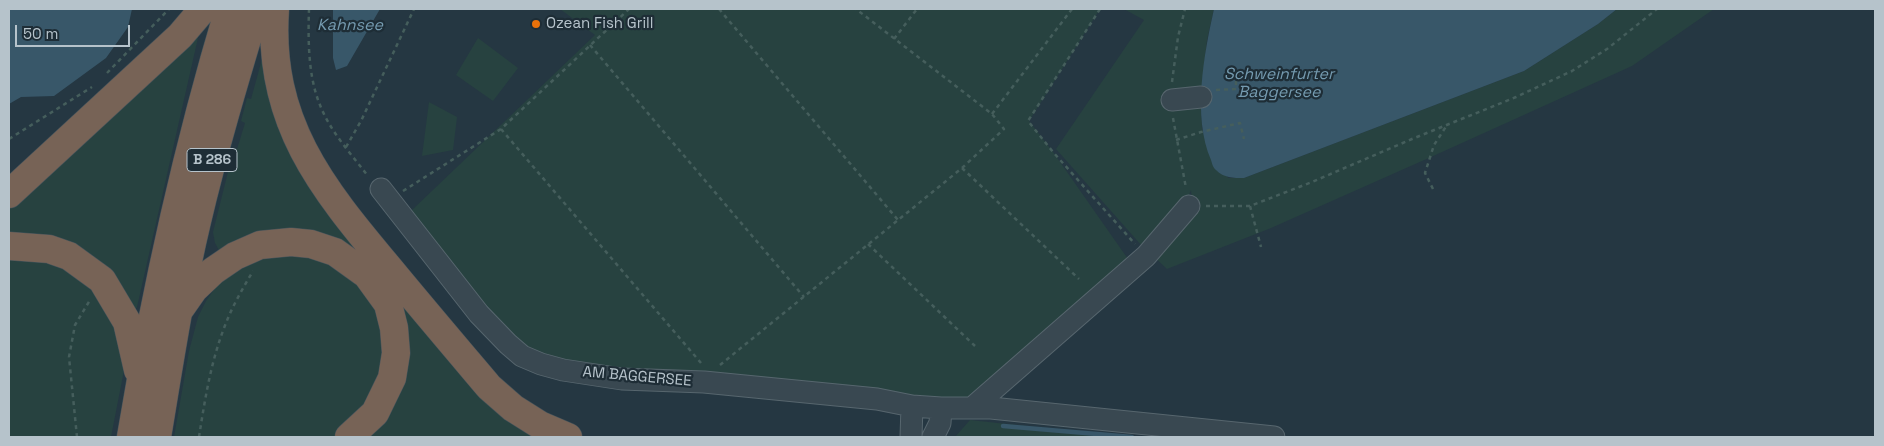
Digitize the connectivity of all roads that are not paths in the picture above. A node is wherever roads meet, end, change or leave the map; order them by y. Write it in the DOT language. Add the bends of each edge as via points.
graph roads {
  1 [pos="203,9"];
  2 [pos="229,9"];
  3 [pos="256,9"];
  4 [pos="275,9"];
  5 [pos="1206,93"];
  6 [pos="1172,100"];
  7 [pos="9,194"];
  8 [pos="385,195"];
  9 [pos="1189,206"];
  10 [pos="9,246"];
  11 [pos="177,313"];
  12 [pos="140,382"];
  13 [pos="912,406"];
  14 [pos="941,408"];
  15 [pos="972,408"];
  16 [pos="131,437"];
  17 [pos="157,437"];
  18 [pos="349,437"];
  19 [pos="568,437"];
  20 [pos="911,437"];
  21 [pos="933,437"];
  22 [pos="1274,437"];
  1 -- 7 [label="highway" via="180,36"];
  2 -- 12 [label="highway, B 286" via="174,216"];
  3 -- 11 [label="highway, B 286" via="220,129"];
  4 -- 19 [label="highway" via="273,35 277,75 292,127 334,202 489,387 513,408"];
  5 -- 6 [label="street"];
  8 -- 13 [label="street, AM BAGGERSEE" via="479,314 522,356 541,364 590,375 666,382 707,378"];
  9 -- 15 [label="street" via="1146,256"];
  10 -- 12 [label="highway" via="49,249 69,256 102,280 127,322"];
  11 -- 17 [label="highway, B 286"];
  11 -- 18 [label="highway" via="213,271 260,245 290,242 336,252 367,275 388,304 396,353 392,378 375,412"];
  12 -- 16 [label="highway, B 286"];
  13 -- 14 [label="street, AM BAGGERSEE"];
  13 -- 20 [label="street"];
  14 -- 15 [label="street, AM BAGGERSEE"];
  14 -- 21 [label="street" via="940,422"];
  15 -- 22 [label="street, AM BAGGERSEE"];
}
